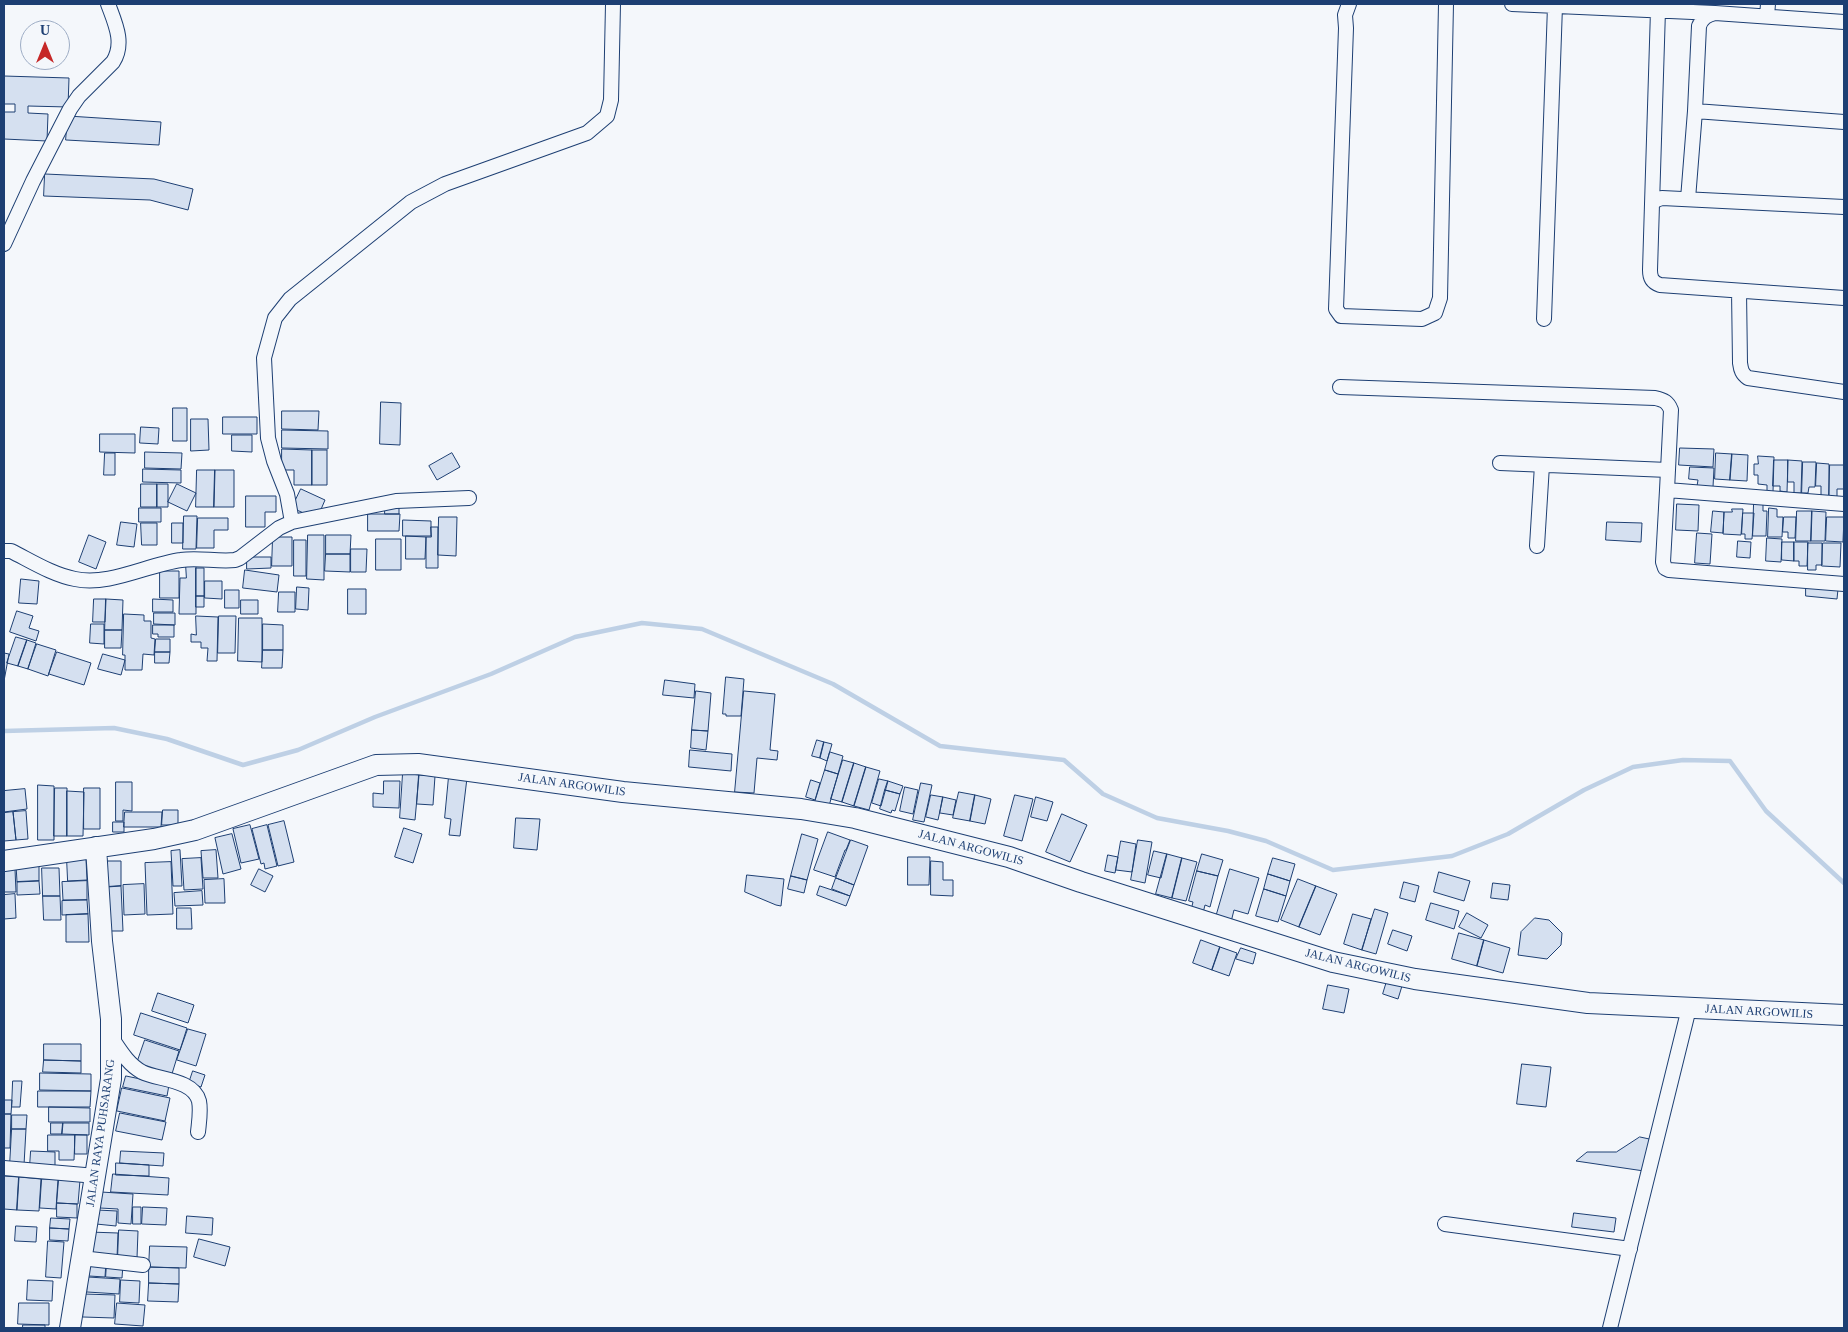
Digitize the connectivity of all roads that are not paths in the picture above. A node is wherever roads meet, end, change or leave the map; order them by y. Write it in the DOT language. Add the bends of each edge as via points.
graph roads {
  1 [pos="108,4"];
  2 [pos="614,4"];
  3 [pos="1348,4"];
  4 [pos="1446,4"];
  5 [pos="1512,4"];
  6 [pos="1555,6"];
  7 [pos="1658,10"];
  8 [pos="1767,10"];
  9 [pos="1715,13"];
  10 [pos="1844,22"];
  11 [pos="1695,111"];
  12 [pos="1844,122"];
  13 [pos="1688,199"];
  14 [pos="1652,204"];
  15 [pos="1844,207"];
  16 [pos="4,244"];
  17 [pos="1739,291"];
  18 [pos="1844,298"];
  19 [pos="1544,320"];
  20 [pos="1340,387"];
  21 [pos="1844,392"];
  22 [pos="1500,464"];
  23 [pos="1542,465"];
  24 [pos="1668,470"];
  25 [pos="1667,490"];
  26 [pos="469,498"];
  27 [pos="1844,504"];
  28 [pos="292,522"];
  29 [pos="1537,546"];
  30 [pos="4,551"];
  31 [pos="1844,584"];
  32 [pos="96,847"];
  33 [pos="4,861"];
  34 [pos="1689,1008"];
  35 [pos="1844,1015"];
  36 [pos="112,1040"];
  37 [pos="198,1132"];
  38 [pos="4,1168"];
  39 [pos="96,1176"];
  40 [pos="1445,1224"];
  41 [pos="1630,1249"];
  42 [pos="82,1258"];
  43 [pos="142,1264"];
  44 [pos="70,1328"];
  45 [pos="1610,1328"];
  1 -- 16 [label="street" via="118,33 117,56 70,109"];
  2 -- 28 [label="street" via="611,100 606,116 587,133 445,184 411,202 290,299 274,318 264,358 266,408 271,450 287,494"];
  3 -- 4 [label="street" via="1345,15 1336,309 1341,316 1422,319 1435,313 1440,298"];
  5 -- 6 [label="street"];
  6 -- 7 [label="street"];
  6 -- 19 [label="street"];
  7 -- 9 [label="street"];
  7 -- 14 [label="street"];
  8 -- 9 [label="street"];
  8 -- 10 [label="street"];
  9 -- 11 [label="street" via="1707,15 1699,26"];
  11 -- 12 [label="street"];
  11 -- 13 [label="street"];
  13 -- 14 [label="street" via="1662,198"];
  13 -- 15 [label="street"];
  14 -- 17 [label="street" via="1650,277 1655,283"];
  17 -- 18 [label="street"];
  17 -- 21 [label="street" via="1740,363 1744,375"];
  20 -- 24 [label="street" via="1655,398 1668,403 1671,410"];
  22 -- 23 [label="street"];
  23 -- 24 [label="street"];
  23 -- 29 [label="street"];
  24 -- 25 [label="street"];
  25 -- 27 [label="street"];
  25 -- 31 [label="street" via="1662,562 1665,568"];
  26 -- 28 [label="street" via="381,503"];
  28 -- 30 [label="street" via="240,558 226,561 184,559 97,580 68,577 11,551"];
  32 -- 33 [label="street, JALAN ARGOWILIS"];
  32 -- 34 [label="street, JALAN ARGOWILIS" via="195,830 376,765 418,764 623,792 855,818 1009,857 1333,962 1415,979 1588,1003"];
  32 -- 36 [label="street, JALAN RAYA PUHSARANG"];
  34 -- 35 [label="street, JALAN ARGOWILIS"];
  34 -- 41 [label="street"];
  36 -- 37 [label="street" via="140,1071 192,1090 199,1102"];
  36 -- 39 [label="street, JALAN RAYA PUHSARANG" via="112,1079"];
  38 -- 39 [label="street"];
  39 -- 42 [label="street, JALAN RAYA PUHSARANG"];
  40 -- 41 [label="street"];
  41 -- 45 [label="street"];
  42 -- 43 [label="street"];
  42 -- 44 [label="street, JALAN RAYA PUHSARANG"];
}
